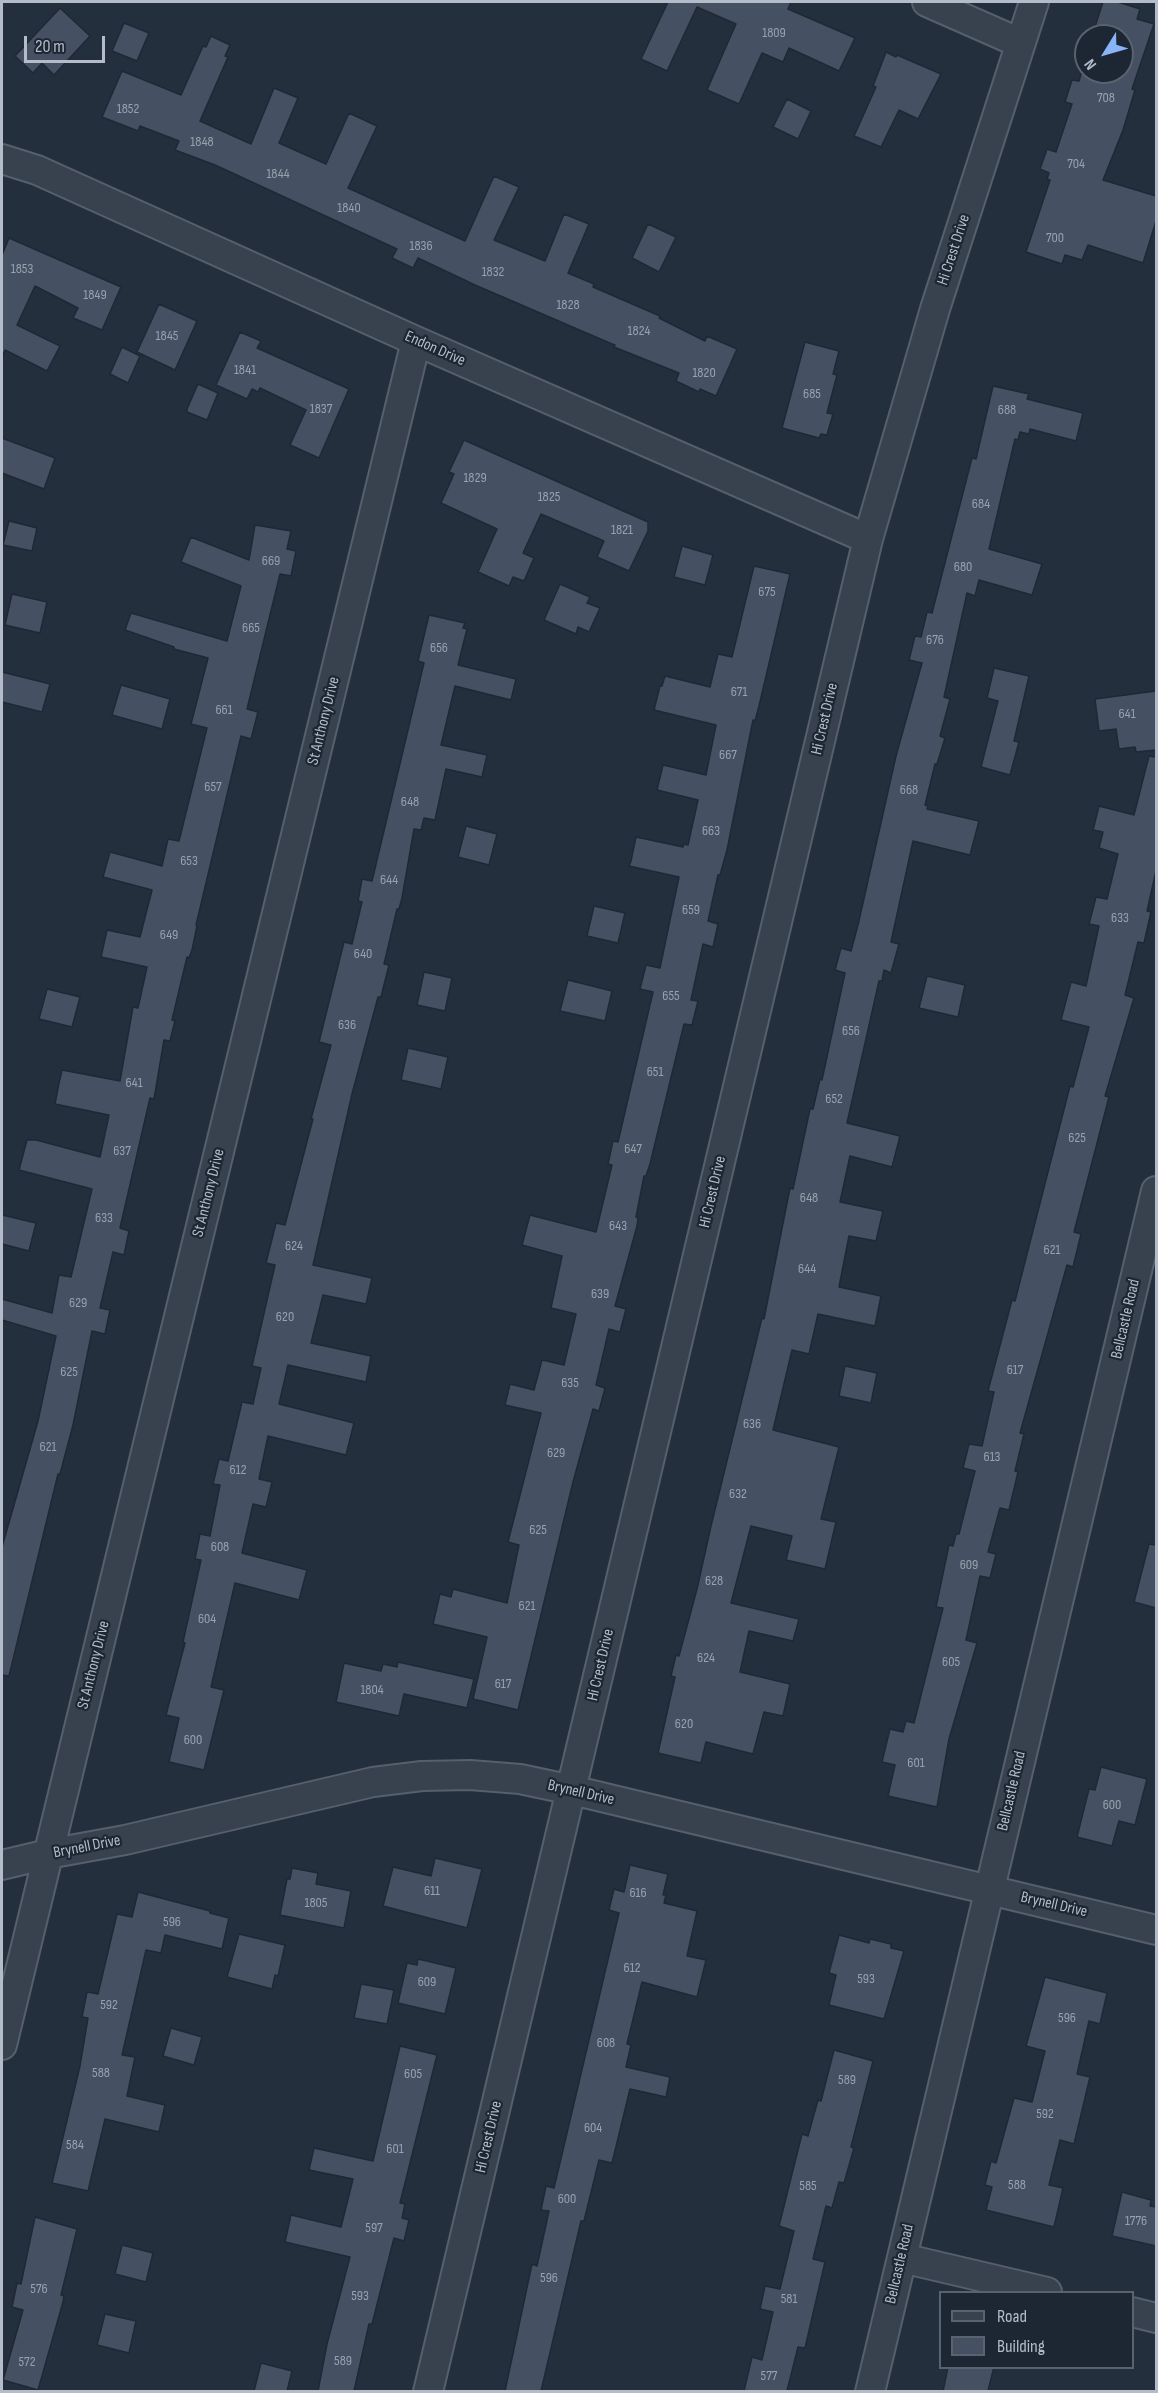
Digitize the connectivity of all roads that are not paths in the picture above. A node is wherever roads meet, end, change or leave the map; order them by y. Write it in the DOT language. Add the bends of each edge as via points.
graph roads {
  1 [pos="927,2"];
  2 [pos="1034,2"];
  3 [pos="1020,43"];
  4 [pos="2,159"];
  5 [pos="416,341"];
  6 [pos="868,539"];
  7 [pos="1156,1191"];
  8 [pos="572,1790"];
  9 [pos="48,1854"];
  10 [pos="2,1865"];
  11 [pos="989,1890"];
  12 [pos="1156,1930"];
  13 [pos="2,2045"];
  14 [pos="902,2258"];
  15 [pos="1043,2291"];
  16 [pos="1134,2312"];
  17 [pos="1156,2318"];
  18 [pos="428,2391"];
  19 [pos="870,2391"];
  1 -- 3 [label="street"];
  2 -- 3 [label="street, Hi Crest Drive"];
  3 -- 6 [label="street, Hi Crest Drive" via="935,309"];
  4 -- 5 [label="street, Endon Drive" via="37,170"];
  5 -- 6 [label="street, Endon Drive"];
  5 -- 9 [label="street, St Anthony Drive"];
  6 -- 8 [label="street, Hi Crest Drive"];
  7 -- 11 [label="street, Bellcastle Road"];
  8 -- 9 [label="street, Brynell Drive" via="520,1779 422,1776 373,1782"];
  8 -- 11 [label="street, Brynell Drive"];
  8 -- 18 [label="street, Hi Crest Drive"];
  9 -- 10 [label="street, Brynell Drive"];
  9 -- 13 [label="street, St Anthony Drive"];
  11 -- 12 [label="street, Brynell Drive"];
  11 -- 14 [label="street, Bellcastle Road"];
  14 -- 15 [label="street"];
  14 -- 19 [label="street, Bellcastle Road"];
  16 -- 17 [label="street"];
}
